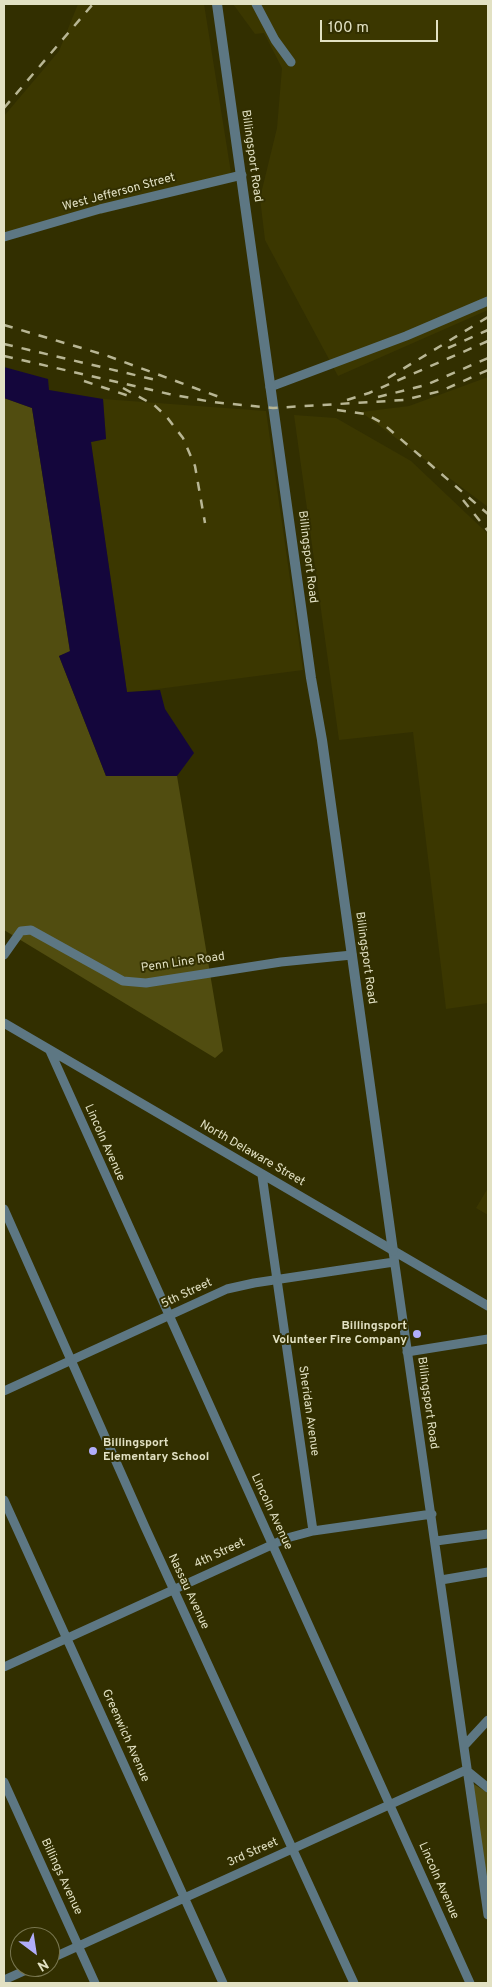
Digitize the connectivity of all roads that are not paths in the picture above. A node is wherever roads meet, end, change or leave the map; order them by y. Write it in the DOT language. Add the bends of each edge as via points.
graph roads {
  1 [pos="217,4"];
  2 [pos="256,4"];
  3 [pos="291,62"];
  4 [pos="242,174"];
  5 [pos="4,237"];
  6 [pos="488,301"];
  7 [pos="270,387"];
  8 [pos="4,955"];
  9 [pos="352,955"];
  10 [pos="4,1023"];
  11 [pos="50,1051"];
  12 [pos="262,1175"];
  13 [pos="4,1209"];
  14 [pos="393,1256"];
  15 [pos="276,1279"];
  16 [pos="488,1306"];
  17 [pos="168,1317"];
  18 [pos="488,1339"];
  19 [pos="407,1352"];
  20 [pos="72,1361"];
  21 [pos="4,1391"];
  22 [pos="4,1500"];
  23 [pos="432,1514"];
  24 [pos="313,1531"];
  25 [pos="488,1534"];
  26 [pos="436,1541"];
  27 [pos="272,1544"];
  28 [pos="488,1572"];
  29 [pos="442,1580"];
  30 [pos="174,1589"];
  31 [pos="66,1638"];
  32 [pos="4,1667"];
  33 [pos="488,1720"];
  34 [pos="464,1746"];
  35 [pos="466,1770"];
  36 [pos="4,1782"];
  37 [pos="488,1788"];
  38 [pos="390,1805"];
  39 [pos="292,1849"];
  40 [pos="185,1898"];
  41 [pos="488,1915"];
  42 [pos="79,1946"];
  43 [pos="60,1955"];
  44 [pos="95,1983"];
  45 [pos="223,1983"];
  46 [pos="354,1983"];
  47 [pos="470,1983"];
  1 -- 4 [label="street, Billingsport Road"];
  2 -- 3 [label="street"];
  4 -- 5 [label="street, West Jefferson Street" via="100,209"];
  4 -- 7 [label="street, Billingsport Road"];
  6 -- 7 [label="street"];
  7 -- 9 [label="street, Billingsport Road"];
  8 -- 9 [label="street, Penn Line Road" via="21,931 30,930 123,981 146,983 281,962"];
  9 -- 14 [label="street, Billingsport Road"];
  10 -- 11 [label="street, North Delaware Street"];
  11 -- 12 [label="street, North Delaware Street"];
  11 -- 17 [label="street, Lincoln Avenue"];
  12 -- 14 [label="street, North Delaware Street"];
  12 -- 15 [label="street, Sheridan Avenue"];
  13 -- 20 [label="street, Nassau Avenue"];
  14 -- 15 [label="street, 5th Street"];
  14 -- 16 [label="street, North Delaware Street"];
  14 -- 19 [label="street, Billingsport Road"];
  15 -- 17 [label="street, 5th Street" via="227,1289"];
  15 -- 24 [label="street, Sheridan Avenue"];
  17 -- 20 [label="street, 5th Street"];
  17 -- 27 [label="street, Lincoln Avenue"];
  18 -- 19 [label="street"];
  19 -- 23 [label="street, Billingsport Road"];
  20 -- 21 [label="street, 5th Street"];
  20 -- 30 [label="street, Nassau Avenue"];
  22 -- 31 [label="street, Greenwich Avenue"];
  23 -- 24 [label="street, 4th Street"];
  23 -- 26 [label="street, Billingsport Road"];
  24 -- 27 [label="street, 4th Street"];
  25 -- 26 [label="street"];
  26 -- 29 [label="street, Billingsport Road"];
  27 -- 30 [label="street, 4th Street"];
  27 -- 38 [label="street, Lincoln Avenue"];
  28 -- 29 [label="street"];
  29 -- 34 [label="street, Billingsport Road"];
  30 -- 31 [label="street, 4th Street"];
  30 -- 39 [label="street, Nassau Avenue"];
  31 -- 32 [label="street, 4th Street"];
  31 -- 40 [label="street, Greenwich Avenue"];
  33 -- 34 [label="street"];
  34 -- 35 [label="street, Billingsport Road"];
  35 -- 37 [label="street"];
  35 -- 38 [label="street, 3rd Street"];
  35 -- 41 [label="street, Billingsport Road"];
  36 -- 42 [label="street, Billings Avenue"];
  38 -- 39 [label="street, 3rd Street"];
  38 -- 47 [label="street, Lincoln Avenue"];
  39 -- 40 [label="street, 3rd Street"];
  39 -- 46 [label="street, Nassau Avenue"];
  40 -- 42 [label="street, 3rd Street"];
  40 -- 45 [label="street, Greenwich Avenue"];
  42 -- 43 [label="street, 3rd Street"];
  42 -- 44 [label="street, Billings Avenue"];
}
